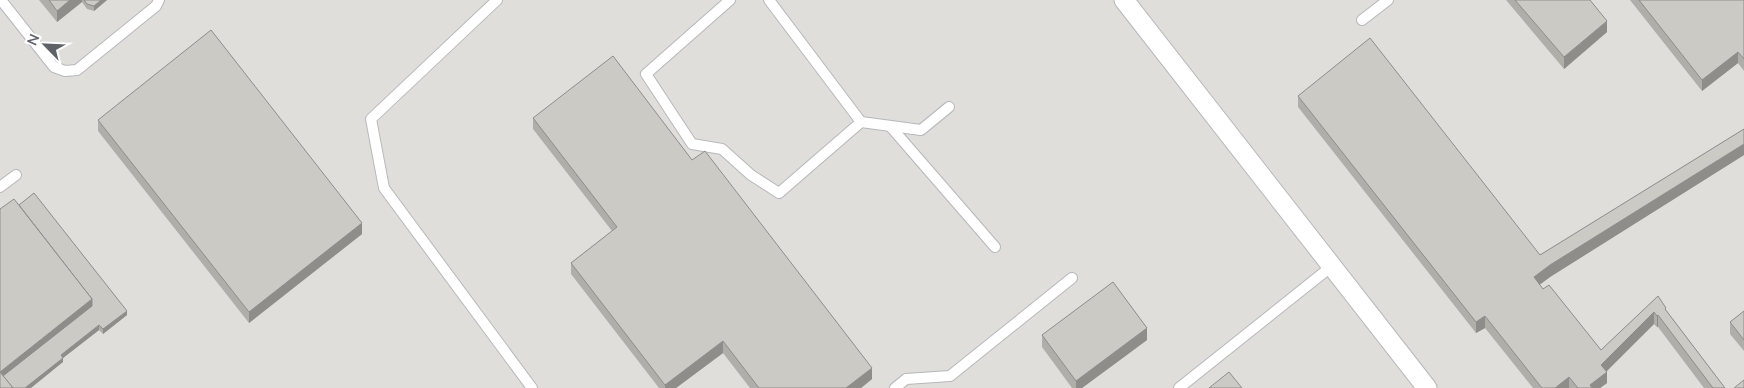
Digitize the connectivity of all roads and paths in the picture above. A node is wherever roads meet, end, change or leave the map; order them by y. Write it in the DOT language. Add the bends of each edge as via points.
graph roads {
  1 [pos="1,0"];
  2 [pos="159,0"];
  3 [pos="497,0"];
  4 [pos="730,0"];
  5 [pos="769,0"];
  6 [pos="1124,0"];
  7 [pos="1388,0"];
  8 [pos="1362,20"];
  9 [pos="949,107"];
  10 [pos="861,122"];
  11 [pos="890,126"];
  12 [pos="16,175"];
  13 [pos="0,186"];
  14 [pos="995,247"];
  15 [pos="1332,266"];
  16 [pos="1072,278"];
  17 [pos="532,388"];
  18 [pos="895,388"];
  19 [pos="1179,388"];
  20 [pos="1427,388"];
  1 -- 2 [label="lane" via="54,67 65,71 77,70 156,6"];
  3 -- 17 [label="lane" via="371,119 384,188"];
  4 -- 10 [label="lane" via="646,74 692,144 722,149 751,175 779,193"];
  5 -- 10 [label="lane"];
  6 -- 15 [label="street"];
  7 -- 8 [label="lane"];
  9 -- 11 [label="lane" via="922,130"];
  10 -- 11 [label="lane"];
  11 -- 14 [label="lane"];
  12 -- 13 [label="lane"];
  15 -- 19 [label="lane"];
  15 -- 20 [label="street"];
  16 -- 18 [label="lane" via="950,376 906,379"];
}
